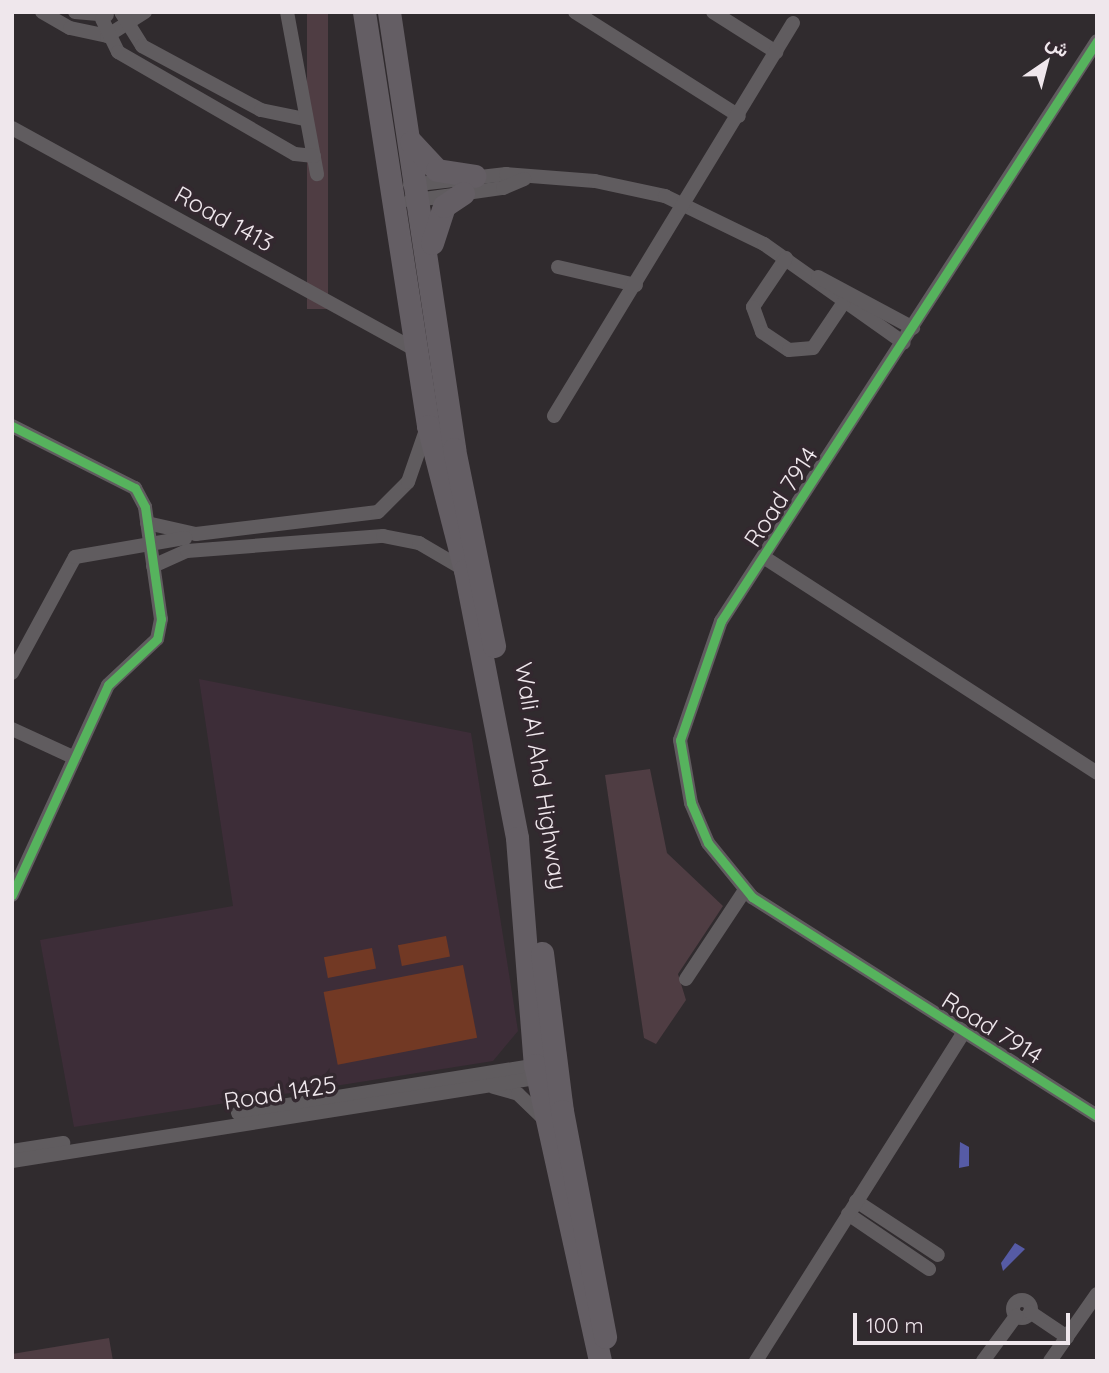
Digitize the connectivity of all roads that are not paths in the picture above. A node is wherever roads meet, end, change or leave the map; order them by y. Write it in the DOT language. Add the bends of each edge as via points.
graph roads {
  1 [pos="42,12"];
  2 [pos="75,12"];
  3 [pos="145,12"];
  4 [pos="287,12"];
  5 [pos="364,12"];
  6 [pos="379,12"];
  7 [pos="389,12"];
  8 [pos="575,12"];
  9 [pos="713,12"];
  10 [pos="107,15"];
  11 [pos="124,18"];
  12 [pos="793,23"];
  13 [pos="107,36"];
  14 [pos="1097,41"];
  15 [pos="776,52"];
  16 [pos="398,65"];
  17 [pos="739,116"];
  18 [pos="304,119"];
  19 [pos="12,128"];
  20 [pos="411,142"];
  21 [pos="314,156"];
  22 [pos="317,174"];
  23 [pos="524,179"];
  24 [pos="469,185"];
  25 [pos="419,191"];
  26 [pos="390,196"];
  27 [pos="688,204"];
  28 [pos="429,257"];
  29 [pos="786,258"];
  30 [pos="558,267"];
  31 [pos="814,275"];
  32 [pos="636,285"];
  33 [pos="844,302"];
  34 [pos="913,328"];
  35 [pos="904,343"];
  36 [pos="415,350"];
  37 [pos="554,416"];
  38 [pos="12,426"];
  39 [pos="428,426"];
  40 [pos="357,518"];
  41 [pos="147,523"];
  42 [pos="196,534"];
  43 [pos="359,538"];
  44 [pos="150,544"];
  45 [pos="765,558"];
  46 [pos="153,566"];
  47 [pos="465,569"];
  48 [pos="12,673"];
  49 [pos="497,696"];
  50 [pos="12,729"];
  51 [pos="75,758"];
  52 [pos="1097,773"];
  53 [pos="746,890"];
  54 [pos="12,895"];
  55 [pos="686,979"];
  56 [pos="963,1033"];
  57 [pos="546,1070"];
  58 [pos="490,1086"];
  59 [pos="1097,1116"];
  60 [pos="547,1124"];
  61 [pos="12,1151"];
  62 [pos="12,1161"];
  63 [pos="856,1201"];
  64 [pos="848,1214"];
  65 [pos="938,1255"];
  66 [pos="929,1269"];
  67 [pos="1097,1293"];
  68 [pos="1067,1337"];
  69 [pos="600,1361"];
  70 [pos="608,1361"];
  71 [pos="756,1361"];
  72 [pos="983,1361"];
  73 [pos="1050,1361"];
  1 -- 13 [label="street" via="70,28"];
  2 -- 10 [label="street"];
  3 -- 11 [label="street"];
  4 -- 18 [label="street"];
  5 -- 26 [label="main road, Wali Al Ahd Highway"];
  6 -- 16 [label="main road"];
  7 -- 16 [label="main road, Wali Al Ahd Highway"];
  8 -- 17 [label="street"];
  9 -- 15 [label="street"];
  10 -- 13 [label="street"];
  11 -- 13 [label="street"];
  11 -- 18 [label="street" via="142,46 261,110"];
  12 -- 15 [label="street"];
  13 -- 21 [label="street" via="118,52 295,154"];
  14 -- 34 [label="street, Road 7914"];
  15 -- 17 [label="street"];
  16 -- 20 [label="main road, Wali Al Ahd Highway"];
  17 -- 27 [label="street"];
  18 -- 21 [label="street"];
  19 -- 36 [label="street, Road 1413"];
  20 -- 24 [label="main road" via="437,170"];
  20 -- 25 [label="main road, Wali Al Ahd Highway"];
  21 -- 22 [label="street"];
  23 -- 24 [label="street"];
  23 -- 24 [label="street"];
  23 -- 27 [label="street" via="619,184"];
  24 -- 25 [label="street"];
  24 -- 25 [label="street"];
  24 -- 28 [label="main road" via="437,218"];
  25 -- 26 [label="street"];
  25 -- 28 [label="main road, Wali Al Ahd Highway"];
  26 -- 36 [label="main road, Wali Al Ahd Highway"];
  27 -- 29 [label="street"];
  27 -- 32 [label="street"];
  28 -- 49 [label="main road, Wali Al Ahd Highway" via="454,449 488,594"];
  29 -- 31 [label="street"];
  29 -- 33 [label="street" via="755,303 753,320 762,332 789,350 813,348"];
  30 -- 32 [label="street"];
  31 -- 33 [label="street"];
  31 -- 34 [label="street"];
  32 -- 37 [label="street"];
  33 -- 35 [label="street"];
  34 -- 35 [label="street, Road 7914"];
  35 -- 45 [label="street, Road 7914"];
  36 -- 39 [label="main road, Wali Al Ahd Highway"];
  38 -- 41 [label="street" via="128,481 141,497"];
  39 -- 40 [label="street" via="395,500"];
  39 -- 47 [label="main road, Wali Al Ahd Highway"];
  40 -- 42 [label="street"];
  40 -- 43 [label="street"];
  41 -- 42 [label="street"];
  41 -- 44 [label="street"];
  42 -- 44 [label="street"];
  43 -- 46 [label="street" via="187,551"];
  43 -- 47 [label="street" via="405,538"];
  44 -- 46 [label="street"];
  44 -- 48 [label="street" via="83,552 67,563"];
  45 -- 52 [label="street"];
  45 -- 53 [label="street, Road 7914" via="716,631 680,740 691,803 708,843"];
  46 -- 51 [label="street" via="161,620 156,639 114,676"];
  47 -- 49 [label="main road, Wali Al Ahd Highway"];
  49 -- 57 [label="main road, Wali Al Ahd Highway"];
  50 -- 51 [label="street"];
  51 -- 54 [label="street"];
  53 -- 55 [label="street"];
  53 -- 56 [label="street, Road 7914"];
  56 -- 59 [label="street, Road 7914"];
  56 -- 63 [label="street, Road 7914"];
  57 -- 58 [label="street, Road 1425"];
  57 -- 60 [label="main road, Wali Al Ahd Highway"];
  57 -- 61 [label="street, Road 1425"];
  57 -- 70 [label="main road, Wali Al Ahd Highway"];
  58 -- 60 [label="street" via="524,1098"];
  58 -- 62 [label="street, Road 1425"];
  60 -- 69 [label="main road, Wali Al Ahd Highway"];
  63 -- 64 [label="street, Road 7914"];
  63 -- 65 [label="street"];
  64 -- 66 [label="street"];
  64 -- 71 [label="street, Road 7914"];
  67 -- 68 [label="street"];
  68 -- 72 [label="street" via="1023,1314"];
  68 -- 73 [label="street"];
}
